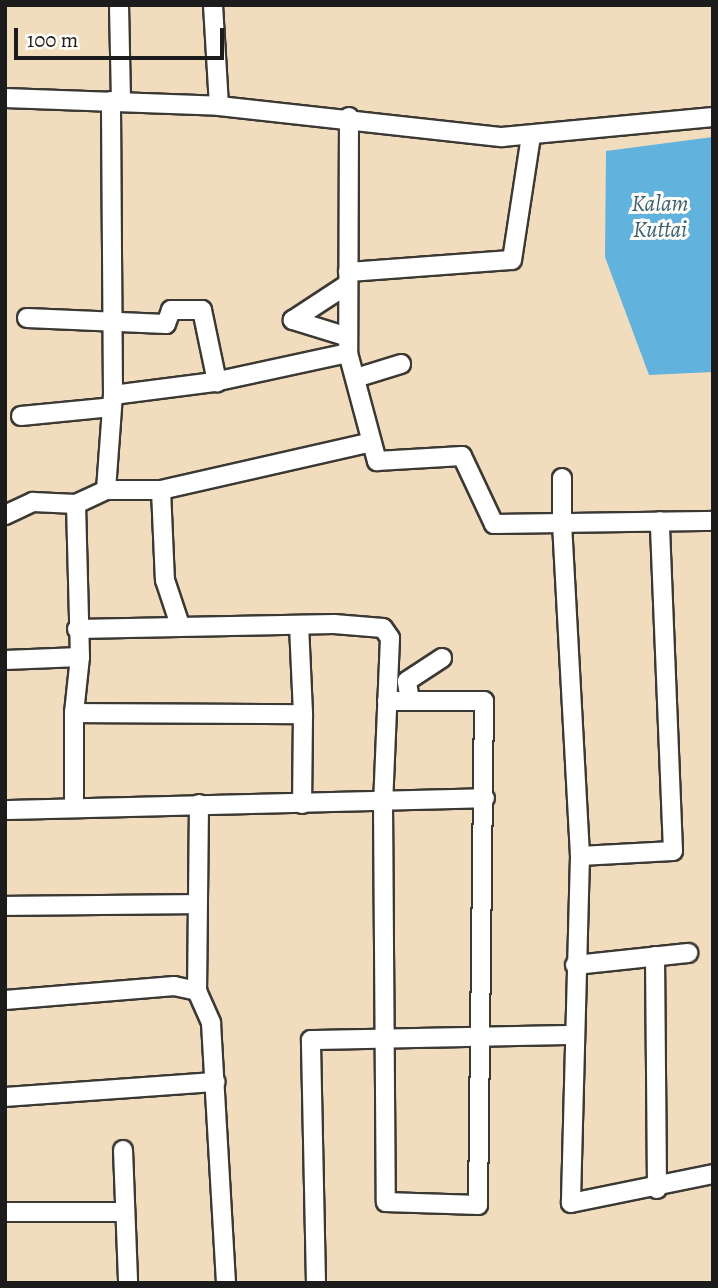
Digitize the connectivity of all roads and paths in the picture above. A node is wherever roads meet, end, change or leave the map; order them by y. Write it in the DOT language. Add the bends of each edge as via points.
graph roads {
  1 [pos="119,5"];
  2 [pos="213,5"];
  3 [pos="5,98"];
  4 [pos="116,101"];
  5 [pos="219,106"];
  6 [pos="349,117"];
  7 [pos="713,117"];
  8 [pos="531,136"];
  9 [pos="348,278"];
  10 [pos="27,318"];
  11 [pos="112,322"];
  12 [pos="348,345"];
  13 [pos="401,364"];
  14 [pos="359,377"];
  15 [pos="217,382"];
  16 [pos="112,401"];
  17 [pos="21,415"];
  18 [pos="368,443"];
  19 [pos="562,478"];
  20 [pos="106,490"];
  21 [pos="161,490"];
  22 [pos="76,504"];
  23 [pos="5,515"];
  24 [pos="713,520"];
  25 [pos="660,521"];
  26 [pos="562,523"];
  27 [pos="180,625"];
  28 [pos="299,625"];
  29 [pos="77,629"];
  30 [pos="80,657"];
  31 [pos="442,659"];
  32 [pos="5,660"];
  33 [pos="387,701"];
  34 [pos="410,701"];
  35 [pos="75,704"];
  36 [pos="303,714"];
  37 [pos="485,798"];
  38 [pos="199,804"];
  39 [pos="302,804"];
  40 [pos="383,804"];
  41 [pos="74,807"];
  42 [pos="5,810"];
  43 [pos="580,856"];
  44 [pos="195,904"];
  45 [pos="5,906"];
  46 [pos="688,953"];
  47 [pos="655,956"];
  48 [pos="575,965"];
  49 [pos="197,991"];
  50 [pos="5,1000"];
  51 [pos="481,1033"];
  52 [pos="388,1034"];
  53 [pos="571,1035"];
  54 [pos="215,1082"];
  55 [pos="5,1097"];
  56 [pos="123,1150"];
  57 [pos="713,1174"];
  58 [pos="657,1189"];
  59 [pos="5,1212"];
  60 [pos="125,1212"];
  61 [pos="128,1283"];
  62 [pos="226,1283"];
  63 [pos="316,1283"];
  1 -- 4 [label="street"];
  2 -- 5 [label="street"];
  3 -- 4 [label="street"];
  4 -- 5 [label="street"];
  4 -- 11 [label="street"];
  5 -- 6 [label="street"];
  6 -- 8 [label="street"];
  6 -- 9 [label="street"];
  7 -- 8 [label="street"];
  8 -- 9 [label="street" via="512,260"];
  9 -- 12 [label="street"];
  9 -- 12 [label="street" via="293,320"];
  10 -- 11 [label="street"];
  11 -- 15 [label="street" via="166,324 171,310 202,310"];
  11 -- 16 [label="street"];
  12 -- 14 [label="street"];
  12 -- 15 [label="street"];
  13 -- 14 [label="street"];
  14 -- 18 [label="street"];
  15 -- 16 [label="street"];
  16 -- 17 [label="street"];
  16 -- 20 [label="street"];
  18 -- 21 [label="street"];
  18 -- 26 [label="street" via="376,461 462,456 494,524"];
  19 -- 26 [label="street"];
  20 -- 21 [label="street"];
  20 -- 22 [label="street"];
  21 -- 27 [label="street" via="165,580"];
  22 -- 23 [label="street" via="33,502"];
  22 -- 29 [label="street"];
  24 -- 25 [label="street"];
  25 -- 26 [label="street"];
  25 -- 43 [label="street" via="673,851"];
  26 -- 43 [label="street"];
  27 -- 28 [label="street"];
  27 -- 29 [label="street"];
  28 -- 33 [label="street" via="383,628 391,652"];
  28 -- 36 [label="street"];
  29 -- 30 [label="street"];
  30 -- 32 [label="street"];
  30 -- 35 [label="street"];
  31 -- 34 [label="street" via="407,681"];
  33 -- 34 [label="street"];
  33 -- 40 [label="street"];
  34 -- 37 [label="street" via="484,701"];
  35 -- 36 [label="street" via="116,713"];
  35 -- 41 [label="street"];
  36 -- 39 [label="street"];
  37 -- 40 [label="street"];
  37 -- 51 [label="street"];
  38 -- 39 [label="street"];
  38 -- 41 [label="street"];
  38 -- 44 [label="street"];
  39 -- 40 [label="street"];
  40 -- 52 [label="street"];
  41 -- 42 [label="street"];
  43 -- 48 [label="street"];
  44 -- 45 [label="street"];
  44 -- 49 [label="street"];
  46 -- 47 [label="street"];
  47 -- 48 [label="street"];
  47 -- 58 [label="street"];
  48 -- 53 [label="street"];
  49 -- 50 [label="street" via="174,986"];
  49 -- 54 [label="street" via="211,1023"];
  51 -- 52 [label="street"];
  51 -- 52 [label="street" via="478,1205 386,1202"];
  51 -- 53 [label="street"];
  52 -- 63 [label="street" via="311,1040"];
  53 -- 58 [label="street" via="571,1203"];
  54 -- 55 [label="street"];
  54 -- 62 [label="street"];
  56 -- 60 [label="street"];
  57 -- 58 [label="street"];
  59 -- 60 [label="street"];
  60 -- 61 [label="street"];
}
